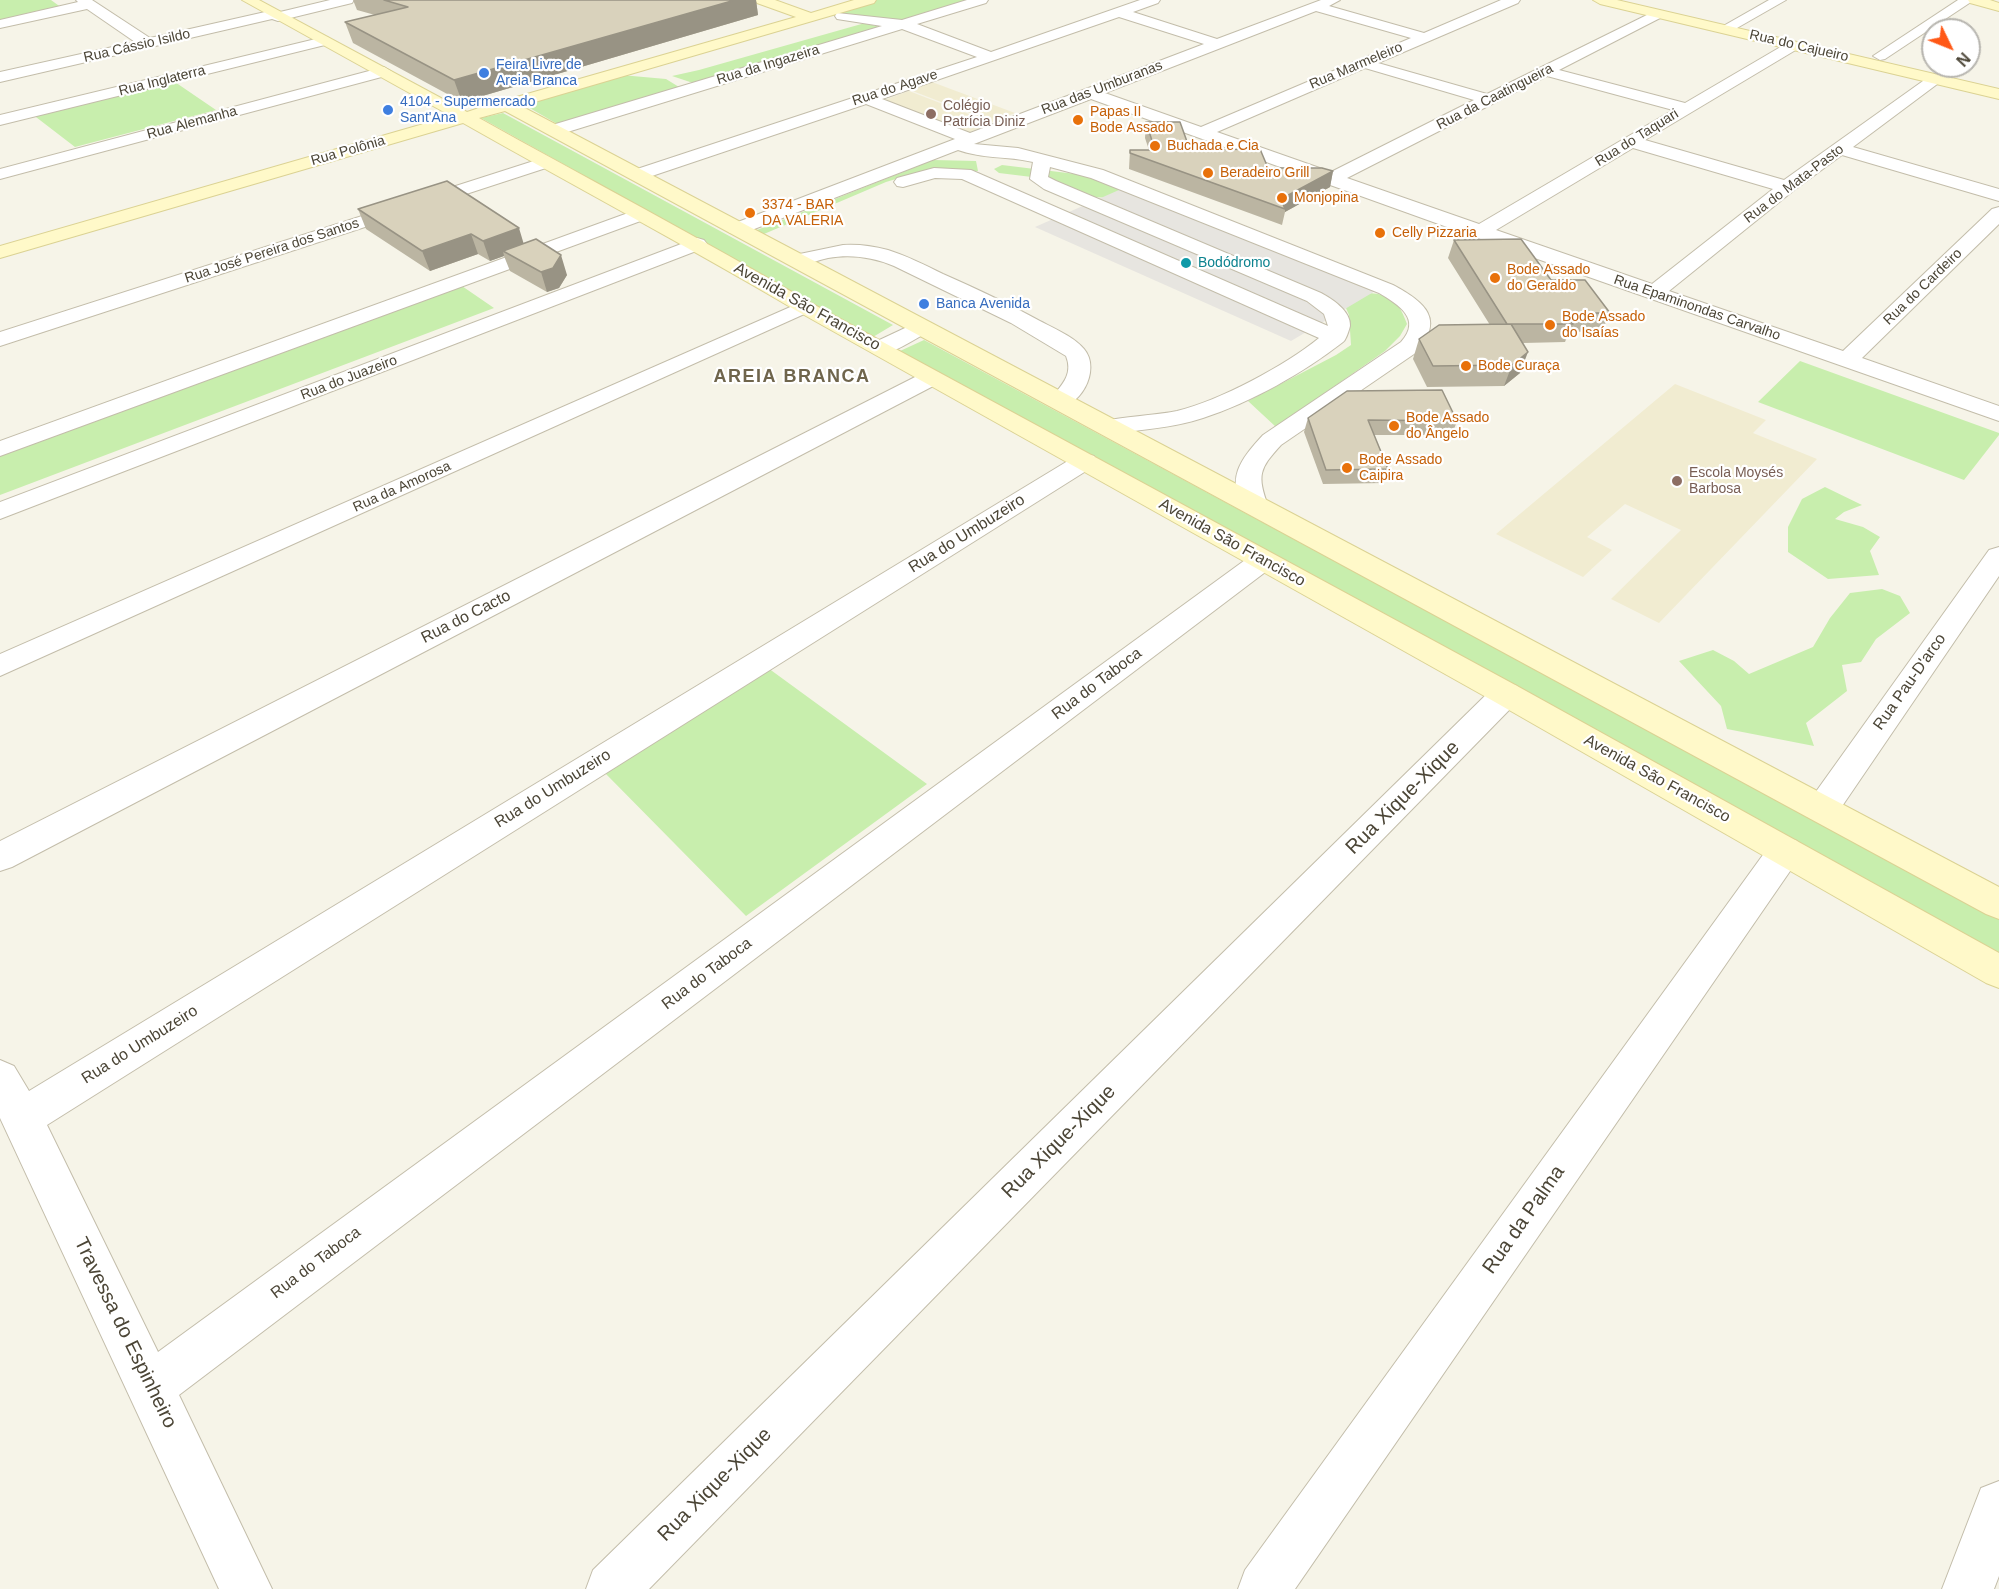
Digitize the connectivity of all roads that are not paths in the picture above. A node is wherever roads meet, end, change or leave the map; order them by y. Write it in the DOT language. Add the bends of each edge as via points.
graph roads {
  1 [pos="249,0"];
  2 [pos="348,0"];
  3 [pos="762,0"];
  4 [pos="869,0"];
  5 [pos="981,0"];
  6 [pos="1153,0"];
  7 [pos="1333,0"];
  8 [pos="1513,0"];
  9 [pos="1600,0"];
  10 [pos="1643,0"];
  11 [pos="1779,0"];
  12 [pos="1967,0"];
  13 [pos="1975,0"];
  14 [pos="86,2"];
  15 [pos="1315,7"];
  16 [pos="1999,7"];
  17 [pos="842,8"];
  18 [pos="1119,12"];
  19 [pos="1657,14"];
  20 [pos="276,15"];
  21 [pos="804,15"];
  22 [pos="0,24"];
  23 [pos="903,24"];
  24 [pos="1730,26"];
  25 [pos="1424,37"];
  26 [pos="324,41"];
  27 [pos="147,43"];
  28 [pos="1217,44"];
  29 [pos="1794,45"];
  30 [pos="1880,56"];
  31 [pos="991,57"];
  32 [pos="0,63"];
  33 [pos="1363,63"];
  34 [pos="1547,71"];
  35 [pos="384,72"];
  36 [pos="7,75"];
  37 [pos="174,78"];
  38 [pos="1935,79"];
  39 [pos="1999,84"];
  40 [pos="192,90"];
  41 [pos="1090,93"];
  42 [pos="1999,94"];
  43 [pos="866,98"];
  44 [pos="1490,100"];
  45 [pos="211,103"];
  46 [pos="1685,108"];
  47 [pos="477,110"];
  48 [pos="28,113"];
  49 [pos="227,114"];
  50 [pos="0,120"];
  51 [pos="43,127"];
  52 [pos="555,130"];
  53 [pos="1200,133"];
  54 [pos="58,141"];
  55 [pos="1632,142"];
  56 [pos="965,144"];
  57 [pos="1840,149"];
  58 [pos="74,154"];
  59 [pos="1042,159"];
  60 [pos="543,163"];
  61 [pos="0,174"];
  62 [pos="965,174"];
  63 [pos="637,175"];
  64 [pos="1331,179"];
  65 [pos="1787,187"];
  66 [pos="1999,195"];
  67 [pos="1999,213"];
  68 [pos="639,215"];
  69 [pos="1479,232"];
  70 [pos="748,234"];
  71 [pos="0,240"];
  72 [pos="697,244"];
  73 [pos="0,252"];
  74 [pos="797,260"];
  75 [pos="1654,292"];
  76 [pos="804,308"];
  77 [pos="920,327"];
  78 [pos="1336,337"];
  79 [pos="0,339"];
  80 [pos="880,348"];
  81 [pos="1847,360"];
  82 [pos="932,378"];
  83 [pos="1061,401"];
  84 [pos="1999,414"];
  85 [pos="1108,427"];
  86 [pos="0,449"];
  87 [pos="1085,461"];
  88 [pos="1255,506"];
  89 [pos="0,511"];
  90 [pos="1998,560"];
  91 [pos="1262,561"];
  92 [pos="0,666"];
  93 [pos="1506,694"];
  94 [pos="1822,809"];
  95 [pos="1785,851"];
  96 [pos="0,857"];
  97 [pos="1999,904"];
  98 [pos="1999,972"];
  99 [pos="0,1079"];
  100 [pos="21,1118"];
  101 [pos="151,1386"];
  102 [pos="1999,1506"];
  103 [pos="246,1589"];
  104 [pos="612,1589"];
  105 [pos="1264,1589"];
  106 [pos="1968,1589"];
  1 -- 20 [label="main road"];
  2 -- 20 [label="street, Rua Cássio Isildo"];
  3 -- 21 [label="main road"];
  4 -- 21 [label="main road, Rua Polônia"];
  5 -- 23 [label="street, Rua da Ingazeira"];
  6 -- 18 [label="street, Rua do Agave"];
  7 -- 15 [label="street, Rua das Umburanas"];
  8 -- 25 [label="street, Rua Marmeleiro"];
  9 -- 19 [label="main road, Rua do Cajueiro"];
  10 -- 24 [label="main road, Rua do Cajueiro"];
  11 -- 24 [label="street"];
  12 -- 30 [label="street"];
  13 -- 16 [label="main road"];
  14 -- 22 [label="street"];
  14 -- 27 [label="street"];
  15 -- 25 [label="street"];
  15 -- 28 [label="street, Rua das Umburanas"];
  17 -- 21 [label="main road, Rua Polônia"];
  17 -- 23 [label="street"];
  18 -- 28 [label="street"];
  18 -- 31 [label="street, Rua do Agave"];
  19 -- 24 [label="main road, Rua do Cajueiro"];
  19 -- 34 [label="street, Rua da Caatingueira"];
  20 -- 26 [label="main road"];
  20 -- 27 [label="street, Rua Cássio Isildo"];
  21 -- 47 [label="main road, Rua Polônia"];
  23 -- 31 [label="street"];
  23 -- 52 [label="street, Rua da Ingazeira"];
  24 -- 29 [label="main road, Rua do Cajueiro"];
  24 -- 30 [label="main road, Rua do Cajueiro"];
  25 -- 33 [label="street, Rua Marmeleiro"];
  26 -- 35 [label="main road"];
  26 -- 37 [label="street, Rua Inglaterra"];
  27 -- 36 [label="street, Rua Cássio Isildo"];
  28 -- 41 [label="street, Rua das Umburanas"];
  29 -- 38 [label="main road, Rua do Cajueiro"];
  29 -- 46 [label="street, Rua do Taquari"];
  30 -- 39 [label="main road, Rua do Cajueiro"];
  31 -- 43 [label="street, Rua do Agave"];
  32 -- 36 [label="street"];
  33 -- 44 [label="street"];
  33 -- 53 [label="street, Rua Marmeleiro"];
  34 -- 44 [label="street, Rua da Caatingueira"];
  34 -- 46 [label="street"];
  35 -- 47 [label="main road"];
  35 -- 49 [label="street, Rua Alemanha"];
  37 -- 40 [label="street"];
  37 -- 48 [label="street, Rua Inglaterra"];
  38 -- 42 [label="main road, Rua do Cajueiro"];
  38 -- 57 [label="street, Rua do Mata-Pasto"];
  41 -- 53 [label="street, Rua Epaminondas Carvalho"];
  41 -- 56 [label="street, Rua das Umburanas"];
  43 -- 56 [label="street"];
  43 -- 63 [label="street, Rua do Agave"];
  44 -- 64 [label="street, Rua da Caatingueira"];
  45 -- 49 [label="street"];
  46 -- 55 [label="street, Rua do Taquari"];
  47 -- 52 [label="main road"];
  47 -- 60 [label="main road, Avenida São Francisco"];
  47 -- 71 [label="main road, Rua Polônia"];
  47 -- 73 [label="main road, Rua Polônia"];
  48 -- 50 [label="street, Rua Inglaterra"];
  48 -- 51 [label="street"];
  49 -- 58 [label="street, Rua Alemanha"];
  52 -- 63 [label="main road"];
  53 -- 64 [label="street, Rua Epaminondas Carvalho"];
  54 -- 58 [label="street"];
  55 -- 65 [label="street"];
  55 -- 69 [label="street, Rua do Taquari"];
  56 -- 59 [label="street"];
  56 -- 62 [label="street"];
  56 -- 70 [label="street, Rua das Umburanas"];
  57 -- 65 [label="street, Rua do Mata-Pasto"];
  57 -- 66 [label="street"];
  58 -- 61 [label="street, Rua Alemanha"];
  59 -- 78 [label="street" via="1039,179 1050,185 1314,297 1337,318"];
  59 -- 88 [label="street" via="1097,174 1386,288 1412,306 1420,333 1409,347 1272,440 1248,467 1246,480"];
  60 -- 68 [label="main road, Avenida São Francisco"];
  60 -- 79 [label="street, Rua José Pereira dos Santos"];
  62 -- 70 [label="street" via="919,176"];
  62 -- 78 [label="street"];
  63 -- 70 [label="main road"];
  64 -- 69 [label="street, Rua Epaminondas Carvalho"];
  65 -- 75 [label="street, Rua do Mata-Pasto"];
  67 -- 81 [label="street, Rua do Cardeiro"];
  68 -- 72 [label="main road, Avenida São Francisco"];
  68 -- 86 [label="street" via="474,284"];
  69 -- 75 [label="street, Rua Epaminondas Carvalho"];
  70 -- 74 [label="main road"];
  72 -- 76 [label="main road, Avenida São Francisco"];
  72 -- 89 [label="street, Rua do Juazeiro" via="511,307"];
  74 -- 77 [label="main road"];
  74 -- 83 [label="street" via="836,250 884,255 1029,323 1075,351 1080,373"];
  75 -- 81 [label="street, Rua Epaminondas Carvalho"];
  76 -- 80 [label="main road, Avenida São Francisco"];
  76 -- 92 [label="street, Rua da Amorosa"];
  77 -- 80 [label="street"];
  77 -- 83 [label="main road"];
  78 -- 85 [label="street" via="1320,350 1226,402 1172,419"];
  80 -- 82 [label="main road, Avenida São Francisco"];
  81 -- 84 [label="street, Rua Epaminondas Carvalho"];
  82 -- 87 [label="main road, Avenida São Francisco"];
  82 -- 96 [label="street, Rua do Cacto"];
  83 -- 85 [label="main road"];
  85 -- 88 [label="main road"];
  87 -- 91 [label="main road, Avenida São Francisco"];
  87 -- 100 [label="street, Rua do Umbuzeiro"];
  88 -- 94 [label="main road"];
  90 -- 94 [label="street, Rua Pau-D'arco"];
  91 -- 93 [label="main road, Avenida São Francisco"];
  91 -- 101 [label="street, Rua do Taboca"];
  93 -- 95 [label="main road, Avenida São Francisco"];
  93 -- 104 [label="street, Rua Xique-Xique"];
  94 -- 97 [label="main road"];
  95 -- 98 [label="main road, Avenida São Francisco"];
  95 -- 105 [label="street, Rua da Palma"];
  99 -- 100 [label="street, Travessa do Espinheiro"];
  100 -- 101 [label="street, Travessa do Espinheiro"];
  101 -- 103 [label="street, Travessa do Espinheiro"];
  102 -- 106 [label="street"];
}
